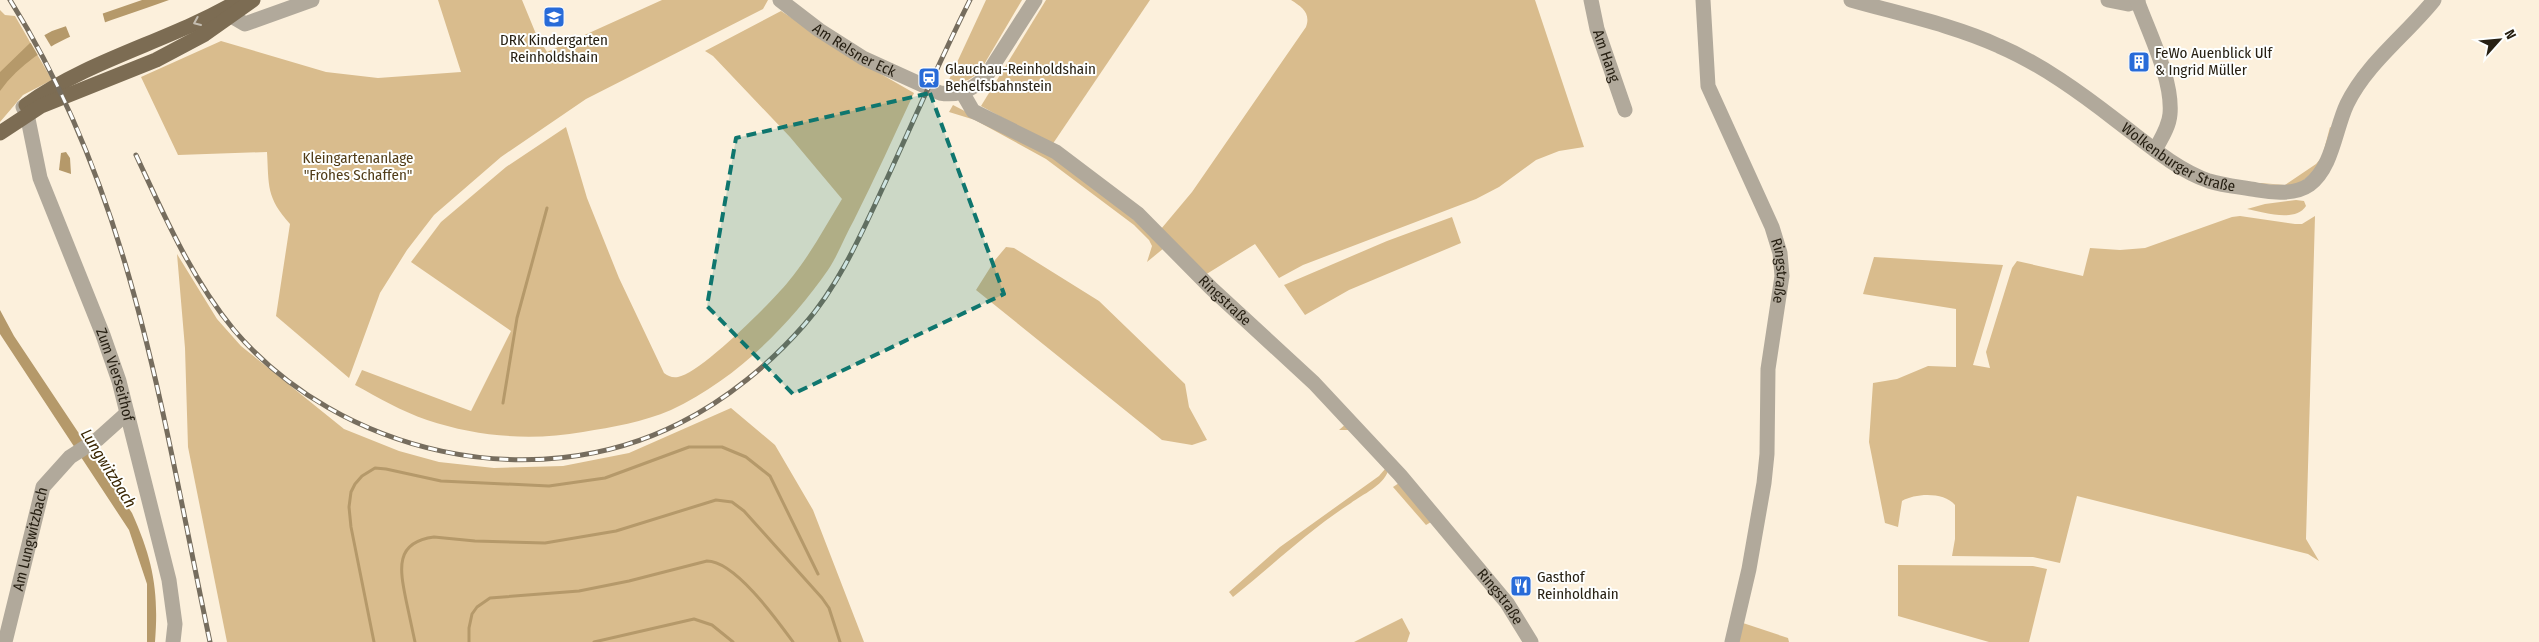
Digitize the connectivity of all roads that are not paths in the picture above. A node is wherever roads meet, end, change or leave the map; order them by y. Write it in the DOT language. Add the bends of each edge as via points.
graph roads {
  1 [pos="240,0"];
  2 [pos="253,0"];
  3 [pos="312,0"];
  4 [pos="780,0"];
  5 [pos="1035,0"];
  6 [pos="1591,0"];
  7 [pos="1703,0"];
  8 [pos="1851,0"];
  9 [pos="2108,0"];
  10 [pos="2434,0"];
  11 [pos="2138,1"];
  12 [pos="233,17"];
  13 [pos="962,92"];
  14 [pos="1625,110"];
  15 [pos="25,111"];
  16 [pos="0,131"];
  17 [pos="2156,150"];
  18 [pos="127,413"];
  19 [pos="4,642"];
  20 [pos="173,642"];
  21 [pos="1531,642"];
  22 [pos="1732,642"];
  1 -- 15 [label="main road, one-way" via="202,20 68,78"];
  2 -- 12 [label="main road"];
  3 -- 12 [label="street" via="245,24"];
  4 -- 13 [label="street, Am Relsner Eck" via="863,58 940,93"];
  5 -- 13 [label="street" via="985,78 974,88"];
  6 -- 14 [label="street, Am Hang" via="1597,29"];
  7 -- 22 [label="street, Ringstraße" via="1708,86 1772,227 1780,252 1782,276 1768,369 1764,483"];
  8 -- 17 [label="street, Wolkenburger Straße" via="1999,45 2039,66"];
  9 -- 11 [label="street" via="2128,4"];
  10 -- 17 [label="street, Wolkenburger Straße" via="2360,81 2344,112 2325,164 2317,178 2306,187 2283,192 2225,185 2200,176"];
  11 -- 17 [label="street" via="2165,78 2170,104 2168,126"];
  12 -- 15 [label="main road" via="156,60"];
  13 -- 21 [label="street, Ringstraße" via="973,111 1056,152 1151,226 1204,282 1314,383 1377,448 1506,603"];
  15 -- 16 [label="main road"];
  15 -- 18 [label="street, Zum Vierseithof" via="40,178 103,335"];
  18 -- 19 [label="street, Am Lungwitzbach" via="98,439 70,457 43,488"];
  18 -- 20 [label="street, Zum Vierseithof" via="168,580 175,624"];
}
